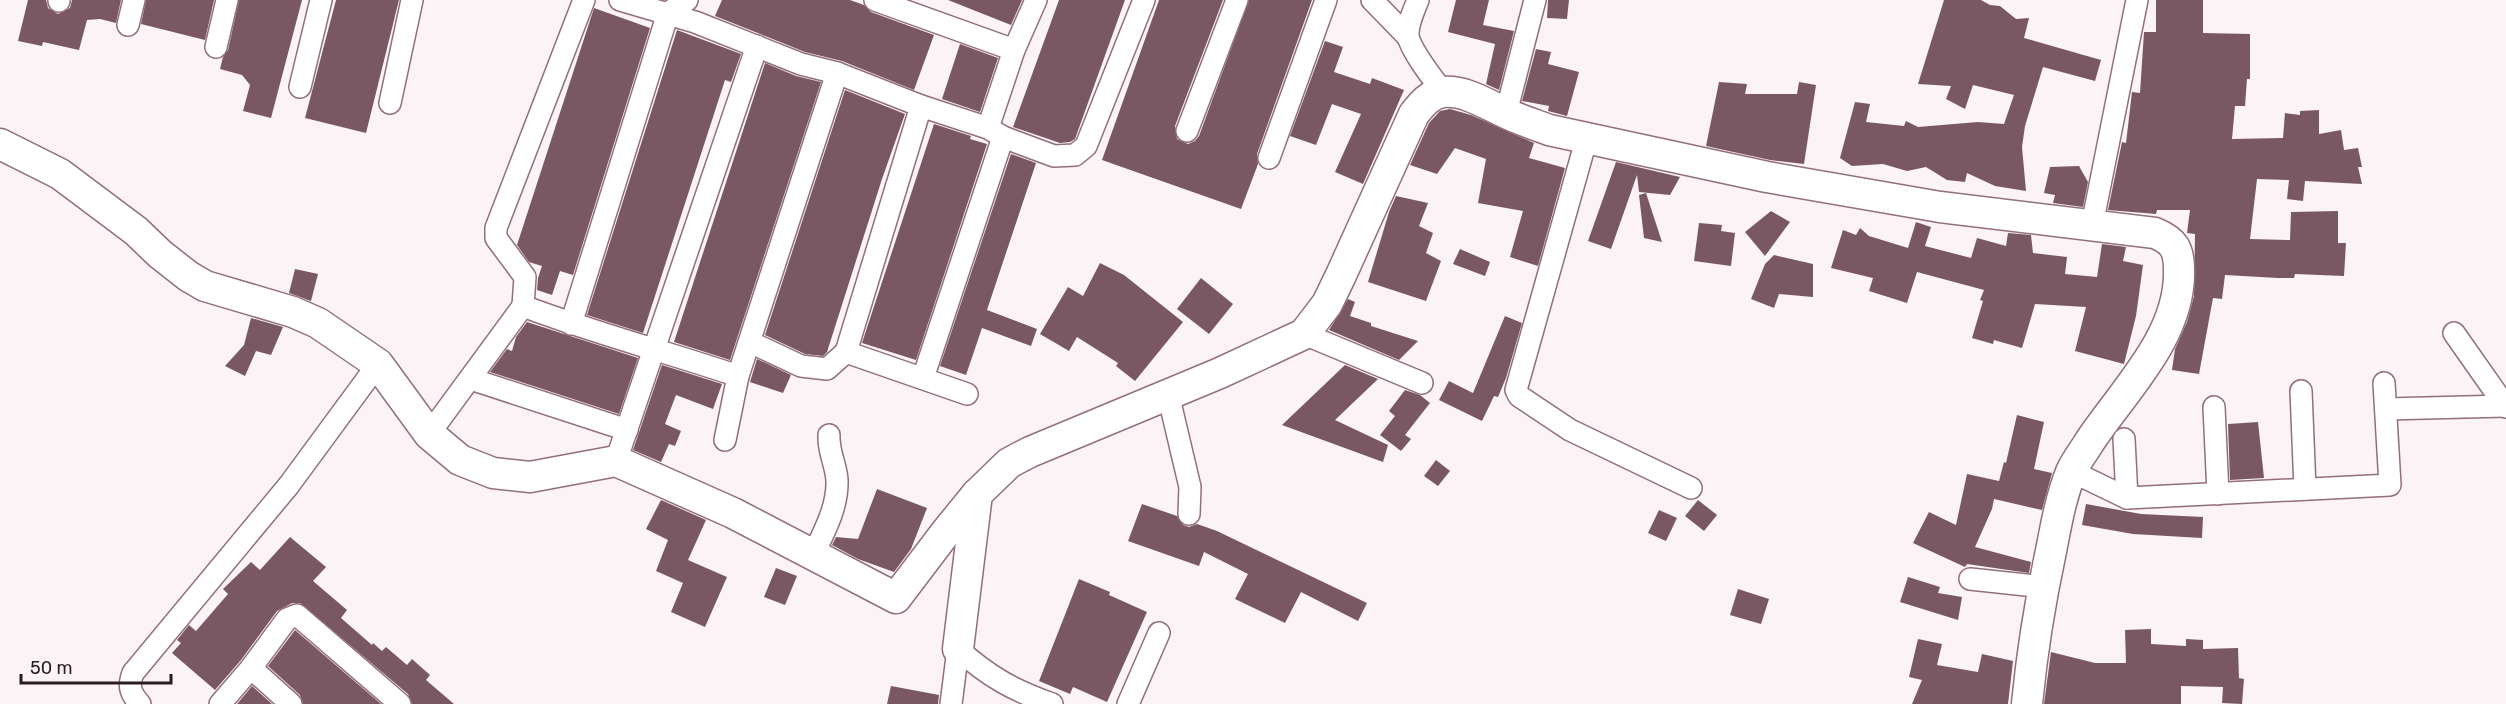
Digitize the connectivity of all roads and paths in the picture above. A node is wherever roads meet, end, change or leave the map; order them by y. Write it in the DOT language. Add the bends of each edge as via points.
graph roads {
  1 [pos="134,0"];
  2 [pos="227,0"];
  3 [pos="321,0"];
  4 [pos="412,0"];
  5 [pos="584,0"];
  6 [pos="620,0"];
  7 [pos="687,0"];
  8 [pos="875,0"];
  9 [pos="1036,0"];
  10 [pos="1144,0"];
  11 [pos="1237,0"];
  12 [pos="1326,0"];
  13 [pos="1372,0"];
  14 [pos="1418,0"];
  15 [pos="1535,0"];
  16 [pos="2137,0"];
  17 [pos="668,13"];
  18 [pos="128,25"];
  19 [pos="1408,37"];
  20 [pos="216,46"];
  21 [pos="757,46"];
  22 [pos="1014,51"];
  23 [pos="837,73"];
  24 [pos="300,87"];
  25 [pos="1443,92"];
  26 [pos="390,103"];
  27 [pos="921,106"];
  28 [pos="1506,113"];
  29 [pos="1187,131"];
  30 [pos="995,132"];
  31 [pos="1587,137"];
  32 [pos="0,144"];
  33 [pos="1269,158"];
  34 [pos="2092,225"];
  35 [pos="523,306"];
  36 [pos="571,324"];
  37 [pos="2454,333"];
  38 [pos="1304,334"];
  39 [pos="750,342"];
  40 [pos="656,348"];
  41 [pos="846,352"];
  42 [pos="366,357"];
  43 [pos="738,376"];
  44 [pos="923,378"];
  45 [pos="471,379"];
  46 [pos="1422,383"];
  47 [pos="2384,383"];
  48 [pos="2301,391"];
  49 [pos="967,394"];
  50 [pos="1168,394"];
  51 [pos="2506,406"];
  52 [pos="2214,407"];
  53 [pos="2386,409"];
  54 [pos="627,430"];
  55 [pos="429,434"];
  56 [pos="829,435"];
  57 [pos="2124,439"];
  58 [pos="725,441"];
  59 [pos="616,461"];
  60 [pos="2071,471"];
  61 [pos="1690,488"];
  62 [pos="2305,489"];
  63 [pos="977,494"];
  64 [pos="2218,494"];
  65 [pos="2127,498"];
  66 [pos="1189,514"];
  67 [pos="813,555"];
  68 [pos="1970,579"];
  69 [pos="2044,587"];
  70 [pos="1160,633"];
  71 [pos="958,649"];
  72 [pos="251,668"];
  73 [pos="1021,699"];
  74 [pos="140,704"];
  75 [pos="220,704"];
  76 [pos="291,704"];
  77 [pos="400,704"];
  78 [pos="951,704"];
  79 [pos="1052,704"];
  80 [pos="1128,704"];
  81 [pos="2027,704"];
  1 -- 18 [label="street"];
  2 -- 20 [label="street"];
  3 -- 24 [label="street"];
  4 -- 26 [label="street"];
  5 -- 35 [label="street" via="496,228 496,238 525,277"];
  6 -- 17 [label="street"];
  7 -- 17 [label="street"];
  8 -- 22 [label="street"];
  9 -- 22 [label="street"];
  10 -- 30 [label="street" via="1086,146 1075,154 1054,156"];
  11 -- 29 [label="street"];
  12 -- 33 [label="street"];
  13 -- 19 [label="street"];
  14 -- 19 [label="street"];
  15 -- 28 [label="street"];
  16 -- 34 [label="street"];
  17 -- 21 [label="street"];
  17 -- 36 [label="street"];
  19 -- 25 [label="street"];
  21 -- 23 [label="street"];
  21 -- 40 [label="street"];
  22 -- 30 [label="street"];
  23 -- 27 [label="street"];
  23 -- 39 [label="street"];
  25 -- 28 [label="street" via="1463,95"];
  25 -- 38 [label="street" via="1428,98 1414,114 1327,303"];
  27 -- 30 [label="street"];
  27 -- 41 [label="street"];
  28 -- 31 [label="street" via="1549,130"];
  30 -- 44 [label="street"];
  31 -- 34 [label="street" via="1790,181 1940,207"];
  31 -- 61 [label="street" via="1516,390 1518,396 1570,430"];
  32 -- 42 [label="street" via="60,174 136,231 167,260 206,286 318,323"];
  34 -- 60 [label="street" via="2167,238 2177,249 2180,277 2157,345"];
  35 -- 36 [label="street"];
  35 -- 45 [label="street"];
  36 -- 40 [label="street"];
  37 -- 51 [label="street"];
  38 -- 46 [label="street"];
  38 -- 50 [label="street"];
  39 -- 41 [label="street" via="801,366 827,369"];
  39 -- 43 [label="street"];
  40 -- 43 [label="street"];
  40 -- 54 [label="street"];
  41 -- 44 [label="street"];
  42 -- 55 [label="street"];
  42 -- 74 [label="street" via="289,485 133,673 130,692"];
  43 -- 58 [label="street"];
  44 -- 49 [label="street"];
  45 -- 54 [label="street"];
  45 -- 55 [label="street"];
  47 -- 53 [label="street"];
  48 -- 62 [label="street"];
  50 -- 63 [label="street" via="1020,458 998,472"];
  50 -- 66 [label="street" via="1190,487"];
  51 -- 53 [label="street"];
  52 -- 64 [label="street"];
  53 -- 62 [label="street" via="2390,485"];
  54 -- 59 [label="street"];
  55 -- 59 [label="street" via="460,460 511,476 554,474"];
  56 -- 67 [label="street" via="837,493"];
  57 -- 65 [label="street"];
  59 -- 67 [label="street" via="733,513"];
  60 -- 65 [label="street"];
  60 -- 69 [label="street"];
  62 -- 64 [label="street"];
  63 -- 67 [label="street" via="896,598"];
  63 -- 71 [label="street"];
  64 -- 65 [label="street"];
  68 -- 69 [label="street"];
  69 -- 81 [label="street"];
  70 -- 80 [label="street"];
  71 -- 73 [label="street"];
  71 -- 78 [label="street"];
  72 -- 75 [label="street"];
  72 -- 76 [label="street"];
  72 -- 77 [label="street" via="286,619 297,615"];
  73 -- 79 [label="street"];
}
